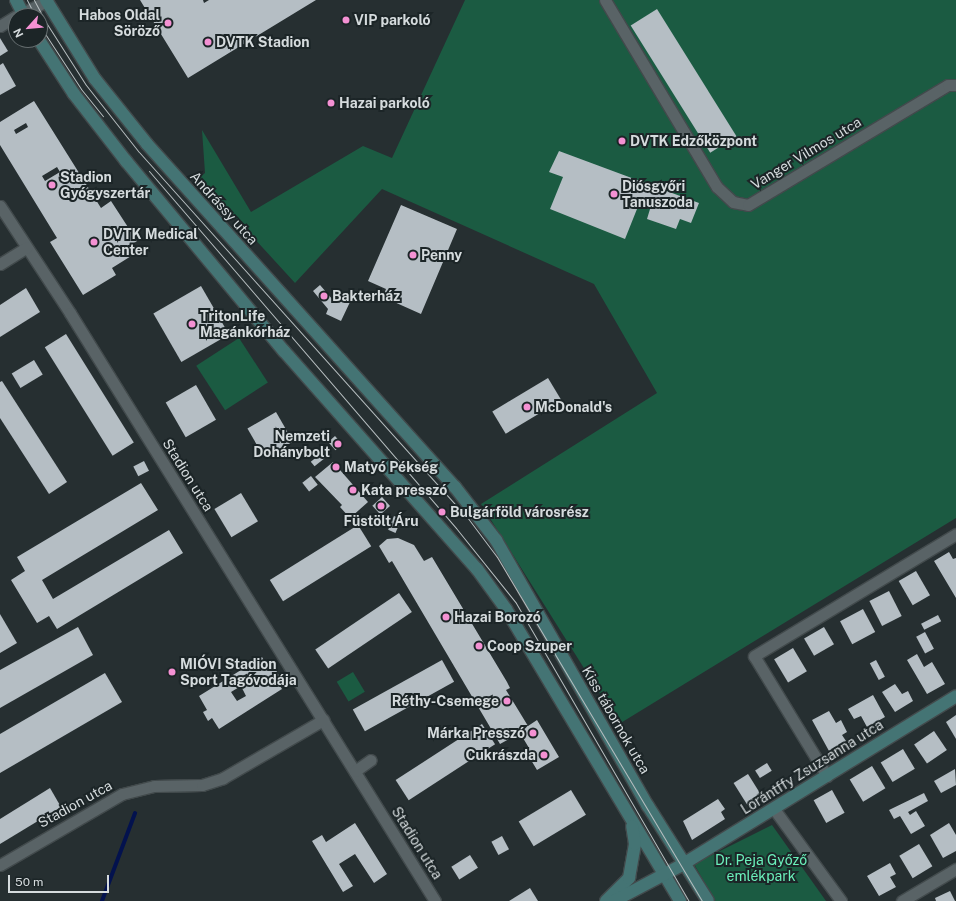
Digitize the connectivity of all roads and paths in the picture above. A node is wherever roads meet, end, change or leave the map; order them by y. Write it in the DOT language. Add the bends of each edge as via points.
graph roads {
  1 [pos="605,0"];
  2 [pos="46,1"];
  3 [pos="33,8"];
  4 [pos="44,48"];
  5 [pos="956,85"];
  6 [pos="0,206"];
  7 [pos="26,248"];
  8 [pos="0,264"];
  9 [pos="397,423"];
  10 [pos="956,534"];
  11 [pos="956,696"];
  12 [pos="323,720"];
  13 [pos="371,760"];
  14 [pos="355,771"];
  15 [pos="826,776"];
  16 [pos="774,809"];
  17 [pos="630,817"];
  18 [pos="684,863"];
  19 [pos="0,865"];
  20 [pos="956,869"];
  21 [pos="665,874"];
  22 [pos="435,901"];
  23 [pos="606,901"];
  24 [pos="614,901"];
  25 [pos="680,901"];
  26 [pos="708,901"];
  27 [pos="841,901"];
  28 [pos="902,901"];
  1 -- 5 [label="street, Vanger Vilmos utca" via="717,187 733,202 748,205 948,85"];
  2 -- 3 [label="street"];
  2 -- 9 [label="main road, Andrássy utca" via="96,79 147,144"];
  4 -- 17 [label="main road" via="74,94 126,161 284,351 477,569 506,609"];
  6 -- 7 [label="street, Stadion utca"];
  7 -- 8 [label="street"];
  7 -- 12 [label="street, Stadion utca" via="70,313"];
  9 -- 18 [label="main road, Kiss tábornok utca" via="456,487 496,540 648,806"];
  10 -- 15 [label="street" via="754,656"];
  11 -- 15 [label="main road, Lorántffy Zsuzsanna utca"];
  12 -- 14 [label="street, Stadion utca"];
  12 -- 19 [label="street, Stadion utca" via="223,778 202,785 154,786 122,794"];
  13 -- 14 [label="street"];
  14 -- 22 [label="street, Stadion utca"];
  15 -- 16 [label="main road, Lorántffy Zsuzsanna utca"];
  16 -- 18 [label="main road, Lorántffy Zsuzsanna utca"];
  16 -- 27 [label="street"];
  17 -- 21 [label="main road"];
  17 -- 23 [label="main road" via="635,844 629,878"];
  18 -- 21 [label="main road, Lorántffy Zsuzsanna utca"];
  18 -- 26 [label="main road, Kiss tábornok utca"];
  20 -- 28 [label="street"];
  21 -- 24 [label="main road, Lorántffy Zsuzsanna utca"];
  21 -- 25 [label="main road"];
}
